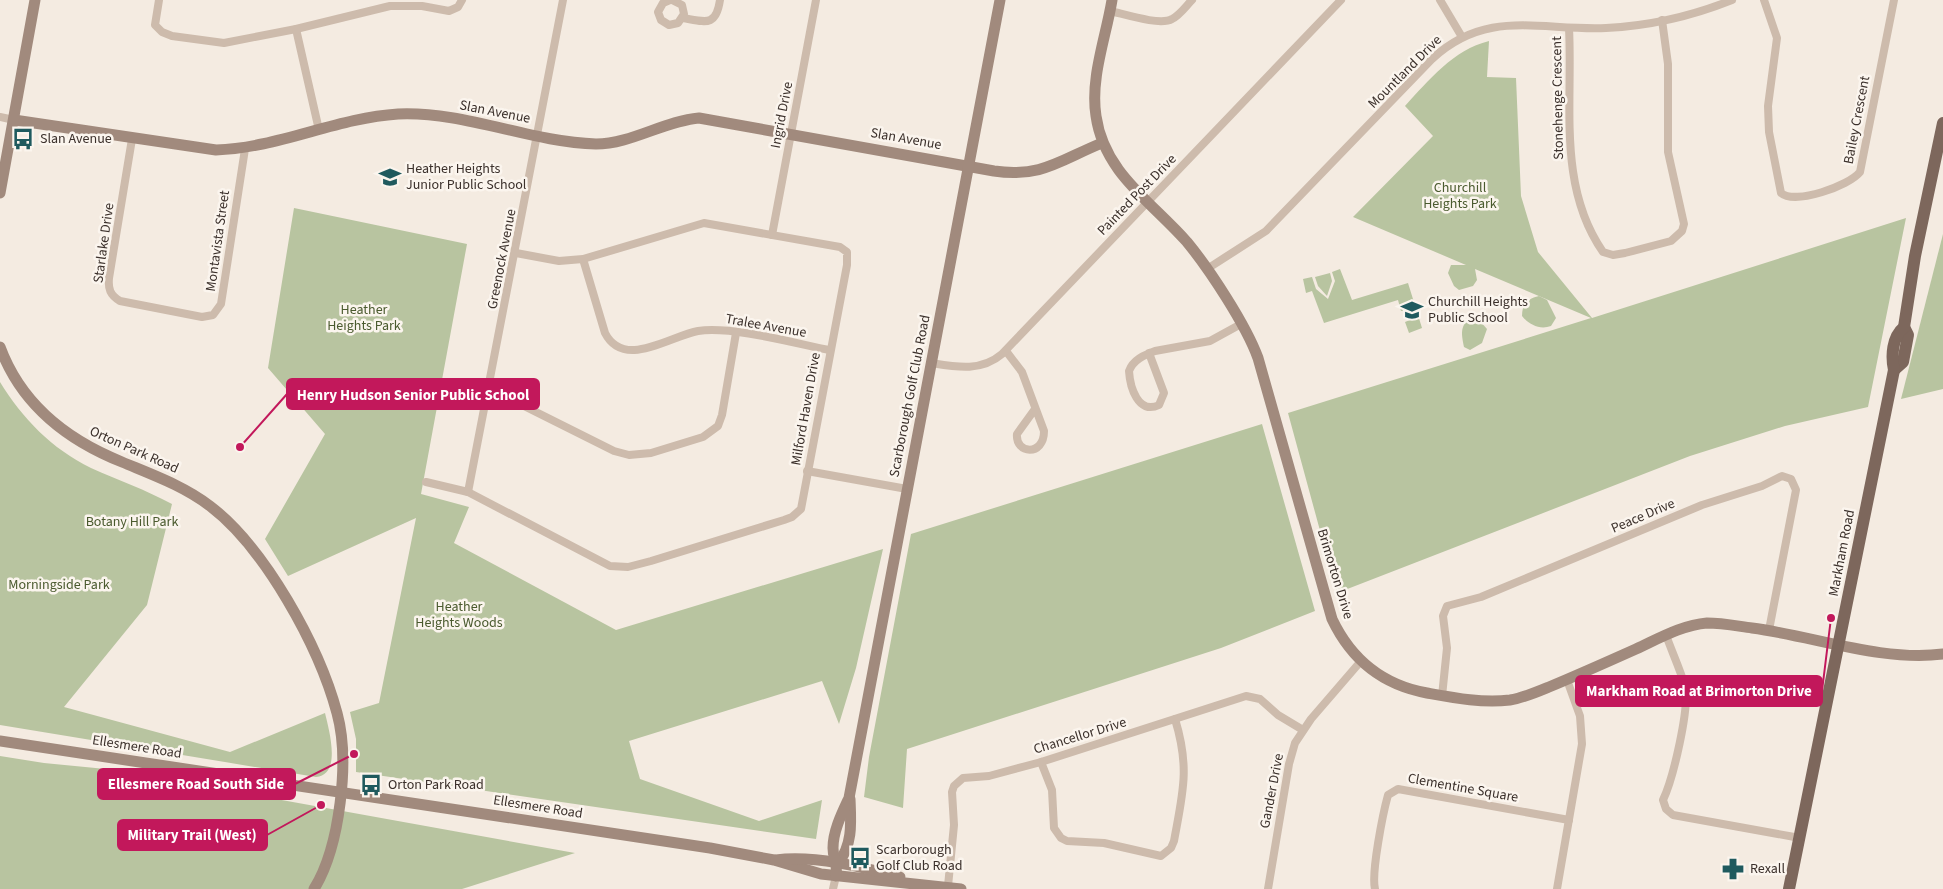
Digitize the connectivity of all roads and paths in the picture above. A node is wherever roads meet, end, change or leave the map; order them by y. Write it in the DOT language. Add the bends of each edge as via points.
graph roads {
  1 [pos="35,0"];
  2 [pos="159,0"];
  3 [pos="462,0"];
  4 [pos="563,0"];
  5 [pos="671,0"];
  6 [pos="720,0"];
  7 [pos="816,0"];
  8 [pos="1000,0"];
  9 [pos="1192,0"];
  10 [pos="1342,0"];
  11 [pos="1440,0"];
  12 [pos="1732,0"];
  13 [pos="1764,0"];
  14 [pos="1894,0"];
  15 [pos="1111,6"];
  16 [pos="683,18"];
  17 [pos="1662,20"];
  18 [pos="1569,28"];
  19 [pos="296,29"];
  20 [pos="1462,38"];
  21 [pos="0,117"];
  22 [pos="14,120"];
  23 [pos="1943,124"];
  24 [pos="319,130"];
  25 [pos="792,134"];
  26 [pos="538,135"];
  27 [pos="132,139"];
  28 [pos="1102,143"];
  29 [pos="245,149"];
  30 [pos="968,166"];
  31 [pos="0,193"];
  32 [pos="1147,201"];
  33 [pos="772,235"];
  34 [pos="516,253"];
  35 [pos="583,259"];
  36 [pos="1207,269"];
  37 [pos="164,310"];
  38 [pos="1241,324"];
  39 [pos="736,333"];
  40 [pos="0,347"];
  41 [pos="829,350"];
  42 [pos="1006,351"];
  43 [pos="1149,353"];
  44 [pos="931,363"];
  45 [pos="488,398"];
  46 [pos="1035,409"];
  47 [pos="807,471"];
  48 [pos="426,482"];
  49 [pos="907,489"];
  50 [pos="468,492"];
  51 [pos="1769,630"];
  52 [pos="1666,636"];
  53 [pos="1840,644"];
  54 [pos="1943,654"];
  55 [pos="1361,661"];
  56 [pos="1567,680"];
  57 [pos="1442,696"];
  58 [pos="1175,719"];
  59 [pos="1303,730"];
  60 [pos="0,741"];
  61 [pos="1041,762"];
  62 [pos="341,793"];
  63 [pos="1569,820"];
  64 [pos="1800,838"];
  65 [pos="774,860"];
  66 [pos="838,863"];
  67 [pos="836,876"];
  68 [pos="924,884"];
  69 [pos="948,886"];
  70 [pos="314,889"];
  71 [pos="833,889"];
  72 [pos="961,889"];
  73 [pos="1268,889"];
  74 [pos="1375,889"];
  75 [pos="1557,889"];
  76 [pos="1789,889"];
  1 -- 22 [label="street"];
  2 -- 19 [label="street" via="155,25 162,32 181,38 224,43"];
  3 -- 19 [label="street" via="458,7 449,11 422,6 390,6"];
  4 -- 26 [label="street, Greenock Avenue"];
  5 -- 16 [label="street" via="682,5"];
  5 -- 16 [label="street" via="659,7 661,20 674,25"];
  6 -- 16 [label="street" via="718,15 714,19 702,22"];
  7 -- 25 [label="street, Ingrid Drive"];
  8 -- 30 [label="street, Scarborough Golf Club Road"];
  9 -- 15 [label="street" via="1179,15 1168,21 1152,20"];
  10 -- 32 [label="street, Painted Post Drive"];
  11 -- 20 [label="street"];
  12 -- 17 [label="street, Mountland Drive" via="1686,16"];
  13 -- 14 [label="street, Bailey Crescent" via="1777,38 1768,106 1769,132 1782,193 1794,198 1841,186 1860,172"];
  15 -- 28 [label="street, Brimorton Drive" via="1096,84 1096,115"];
  17 -- 18 [label="street, Mountland Drive" via="1618,27"];
  17 -- 18 [label="street, Stonehenge Crescent" via="1668,64 1668,152 1684,224 1671,240 1612,255 1603,252 1592,234 1574,175 1569,136"];
  18 -- 20 [label="street, Mountland Drive" via="1512,24 1477,31"];
  19 -- 24 [label="street"];
  20 -- 36 [label="street, Mountland Drive" via="1432,59 1266,231"];
  21 -- 22 [label="street"];
  22 -- 27 [label="street, Slan Avenue"];
  22 -- 31 [label="street"];
  23 -- 53 [label="main road, Markham Road" via="1915,256 1904,327 1908,335 1903,362 1894,370"];
  24 -- 26 [label="street, Slan Avenue" via="378,116 409,114 440,116"];
  24 -- 29 [label="street, Slan Avenue"];
  25 -- 26 [label="street, Slan Avenue" via="699,118 599,144"];
  25 -- 30 [label="street, Slan Avenue"];
  25 -- 33 [label="street, Ingrid Drive"];
  26 -- 34 [label="street, Greenock Avenue"];
  27 -- 29 [label="street, Slan Avenue" via="216,150"];
  27 -- 37 [label="street, Starlake Drive" via="109,290 112,297 120,301"];
  28 -- 30 [label="street, Slan Avenue" via="1040,171 1023,174"];
  28 -- 32 [label="street, Brimorton Drive" via="1127,184"];
  29 -- 37 [label="street, Montavista Street" via="221,304 213,315 202,317"];
  30 -- 44 [label="street, Scarborough Golf Club Road"];
  32 -- 36 [label="street, Brimorton Drive"];
  32 -- 42 [label="street, Painted Post Drive"];
  33 -- 35 [label="street, Milford Haven Drive" via="704,223"];
  33 -- 41 [label="street, Milford Haven Drive" via="840,247 847,252"];
  34 -- 35 [label="street, Milford Haven Drive" via="559,261"];
  34 -- 45 [label="street, Greenock Avenue"];
  35 -- 39 [label="street, Tralee Avenue" via="605,333 623,349 639,350 699,331 716,329"];
  36 -- 38 [label="street, Brimorton Drive"];
  38 -- 43 [label="street" via="1210,341"];
  38 -- 55 [label="street, Brimorton Drive" via="1258,358 1332,619"];
  39 -- 41 [label="street, Tralee Avenue"];
  39 -- 45 [label="street" via="718,426 703,437 651,453 623,455 524,406"];
  40 -- 62 [label="street, Orton Park Road" via="30,400 65,432 90,448 172,483 210,506 234,528 265,566 300,624 334,705 343,749"];
  41 -- 47 [label="street, Milford Haven Drive"];
  42 -- 44 [label="street, Painted Post Drive" via="989,362 966,368"];
  42 -- 46 [label="street" via="1022,372"];
  43 -- 43 [label="street" via="1132,364 1129,374 1136,399 1143,406 1152,408 1159,405 1164,394"];
  44 -- 49 [label="street, Scarborough Golf Club Road"];
  45 -- 50 [label="street, Greenock Avenue"];
  46 -- 46 [label="street" via="1017,438 1027,450 1038,448 1044,439"];
  47 -- 49 [label="street"];
  47 -- 50 [label="street, Milford Haven Drive" via="801,509 792,517 628,567 610,566 595,559"];
  48 -- 50 [label="street, Milford Haven Drive"];
  49 -- 66 [label="street, Scarborough Golf Club Road" via="850,798 839,822 833,848"];
  51 -- 52 [label="street, Brimorton Drive" via="1705,624"];
  51 -- 53 [label="street, Brimorton Drive"];
  51 -- 57 [label="street, Peace Drive" via="1796,490 1791,479 1782,476 1762,486 1702,505 1481,597 1447,606 1443,616 1447,648"];
  52 -- 56 [label="street, Brimorton Drive"];
  52 -- 64 [label="street" via="1685,688 1685,706 1670,785 1663,800 1666,809 1674,816"];
  53 -- 54 [label="street, Brimorton Drive" via="1925,656"];
  53 -- 64 [label="main road, Markham Road"];
  55 -- 57 [label="street, Brimorton Drive" via="1380,676 1399,685"];
  55 -- 59 [label="street, Gander Drive"];
  56 -- 57 [label="street, Brimorton Drive" via="1512,700 1469,701"];
  56 -- 63 [label="street" via="1580,716 1582,744"];
  58 -- 59 [label="street, Chancellor Drive" via="1246,696 1260,699"];
  58 -- 61 [label="street, Chancellor Drive"];
  58 -- 61 [label="street" via="1184,752 1184,790 1174,841 1161,856 1104,842 1061,838 1054,828 1052,790"];
  59 -- 73 [label="street, Gander Drive" via="1291,758"];
  60 -- 62 [label="street, Ellesmere Road"];
  61 -- 69 [label="street, Chancellor Drive" via="989,776 963,778 954,786 954,834"];
  62 -- 65 [label="street, Ellesmere Road"];
  62 -- 70 [label="street, Orton Park Road" via="333,845"];
  63 -- 74 [label="street, Clementine Square" via="1398,789 1388,795 1385,808"];
  63 -- 75 [label="street"];
  64 -- 76 [label="main road, Markham Road"];
  65 -- 66 [label="street, Ellesmere Road" via="794,858"];
  65 -- 67 [label="street, Ellesmere Road"];
  66 -- 67 [label="street, Scarborough Golf Club Road"];
  66 -- 68 [label="street, Ellesmere Road"];
  67 -- 68 [label="street, Ellesmere Road"];
  67 -- 71 [label="street"];
  68 -- 69 [label="street, Ellesmere Road"];
  69 -- 72 [label="street, Ellesmere Road"];
}
